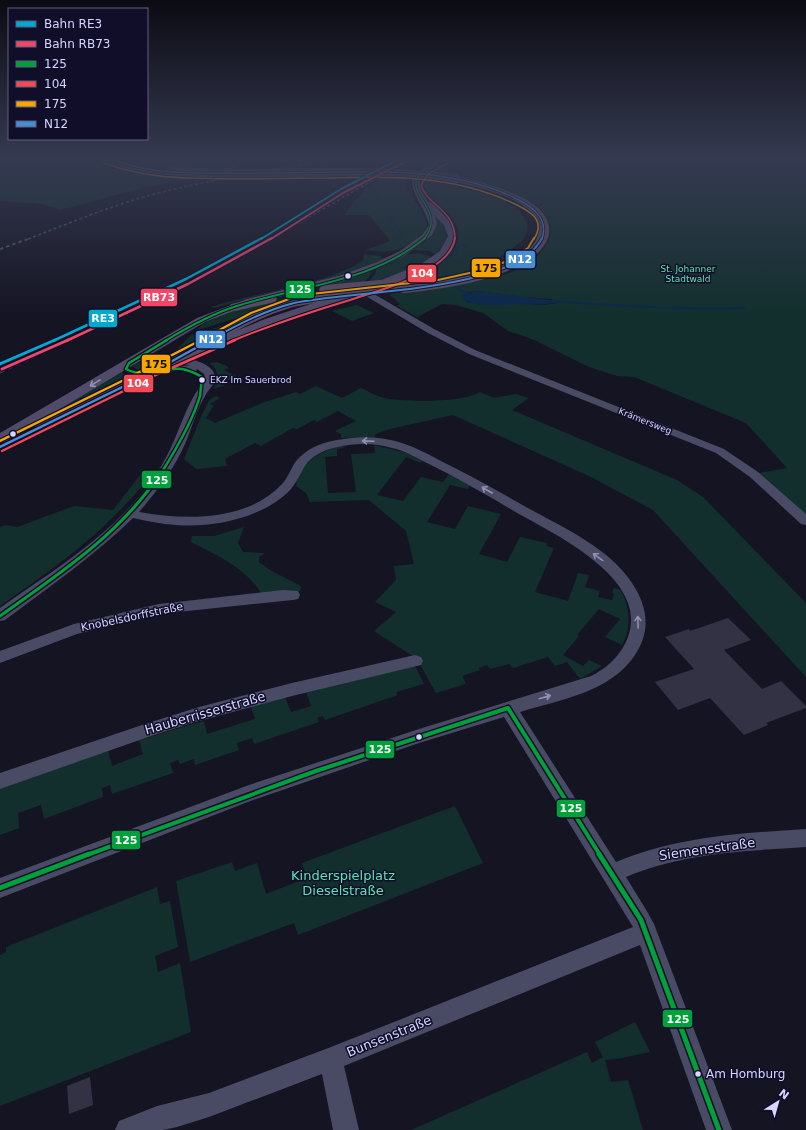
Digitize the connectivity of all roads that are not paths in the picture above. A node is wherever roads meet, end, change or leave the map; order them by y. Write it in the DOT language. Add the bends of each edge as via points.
graph roads {
  1 [pos="428,211"];
  2 [pos="436,211"];
  3 [pos="523,211"];
  4 [pos="536,211"];
  5 [pos="403,253"];
  6 [pos="436,259"];
  7 [pos="404,286"];
  8 [pos="362,290"];
  9 [pos="328,294"];
  10 [pos="235,307"];
  11 [pos="178,359"];
  12 [pos="133,360"];
  13 [pos="151,372"];
  14 [pos="200,394"];
  15 [pos="0,439"];
  16 [pos="0,448"];
  17 [pos="131,514"];
  18 [pos="806,521"];
  19 [pos="294,595"];
  20 [pos="0,616"];
  21 [pos="0,657"];
  22 [pos="415,661"];
  23 [pos="508,708"];
  24 [pos="0,781"];
  25 [pos="806,838"];
  26 [pos="611,873"];
  27 [pos="0,888"];
  28 [pos="646,932"];
  29 [pos="331,1059"];
  30 [pos="157,1124"];
  31 [pos="128,1130"];
  32 [pos="346,1130"];
  33 [pos="718,1130"];
  1 -- 5 [label="main road" via="433,220 432,229 420,242"];
  2 -- 6 [label="main road" via="448,224 451,232 447,247"];
  3 -- 7 [label="highway, bridge" via="533,226 532,238 522,249 504,261 453,276"];
  4 -- 7 [label="highway, bridge" via="542,221 543,238 536,249 521,260 489,274 443,284"];
  5 -- 6 [label="main road" via="425,252"];
  5 -- 10 [label="main road" via="346,277"];
  6 -- 8 [label="main road" via="403,276"];
  7 -- 9 [label="highway"];
  8 -- 11 [label="main road" via="257,326"];
  8 -- 18 [label="street, Krämersweg" via="472,352 720,451 752,473"];
  9 -- 10 [label="highway" via="279,298"];
  9 -- 11 [label="highway" via="256,315 234,325"];
  10 -- 12 [label="main road" via="197,322"];
  11 -- 12 [label="main road" via="155,353"];
  11 -- 13 [label="main road"];
  11 -- 14 [label="street" via="200,366 210,374 207,387"];
  12 -- 13 [label="main road" via="127,371 138,374"];
  12 -- 15 [label="main road, one-way"];
  13 -- 14 [label="street" via="175,368 197,371 202,377"];
  13 -- 16 [label="main road"];
  14 -- 17 [label="street" via="168,467"];
  17 -- 20 [label="street" via="100,541"];
  23 -- 17 [label="street, one-way" via="576,688 608,673 620,663 638,634 637,610 634,598 626,585 602,560 449,469 401,447 381,442 339,443 309,455 286,488 264,503 242,512 217,518 185,521 161,520"];
  19 -- 21 [label="street, Knobelsdorffstraße" via="159,609 74,629"];
  22 -- 24 [label="street, Hauberrisserstraße" via="315,683 185,718 96,746"];
  23 -- 26 [label="street"];
  23 -- 27 [label="street" via="249,793"];
  25 -- 26 [label="street, Siemensstraße" via="672,853 653,857"];
  26 -- 28 [label="street"];
  28 -- 29 [label="street, Bunsenstraße"];
  28 -- 33 [label="street"];
  29 -- 30 [label="street, Bunsenstraße" via="209,1105 177,1114"];
  29 -- 32 [label="street"];
  30 -- 31 [label="street, Bunsenstraße"];
}
